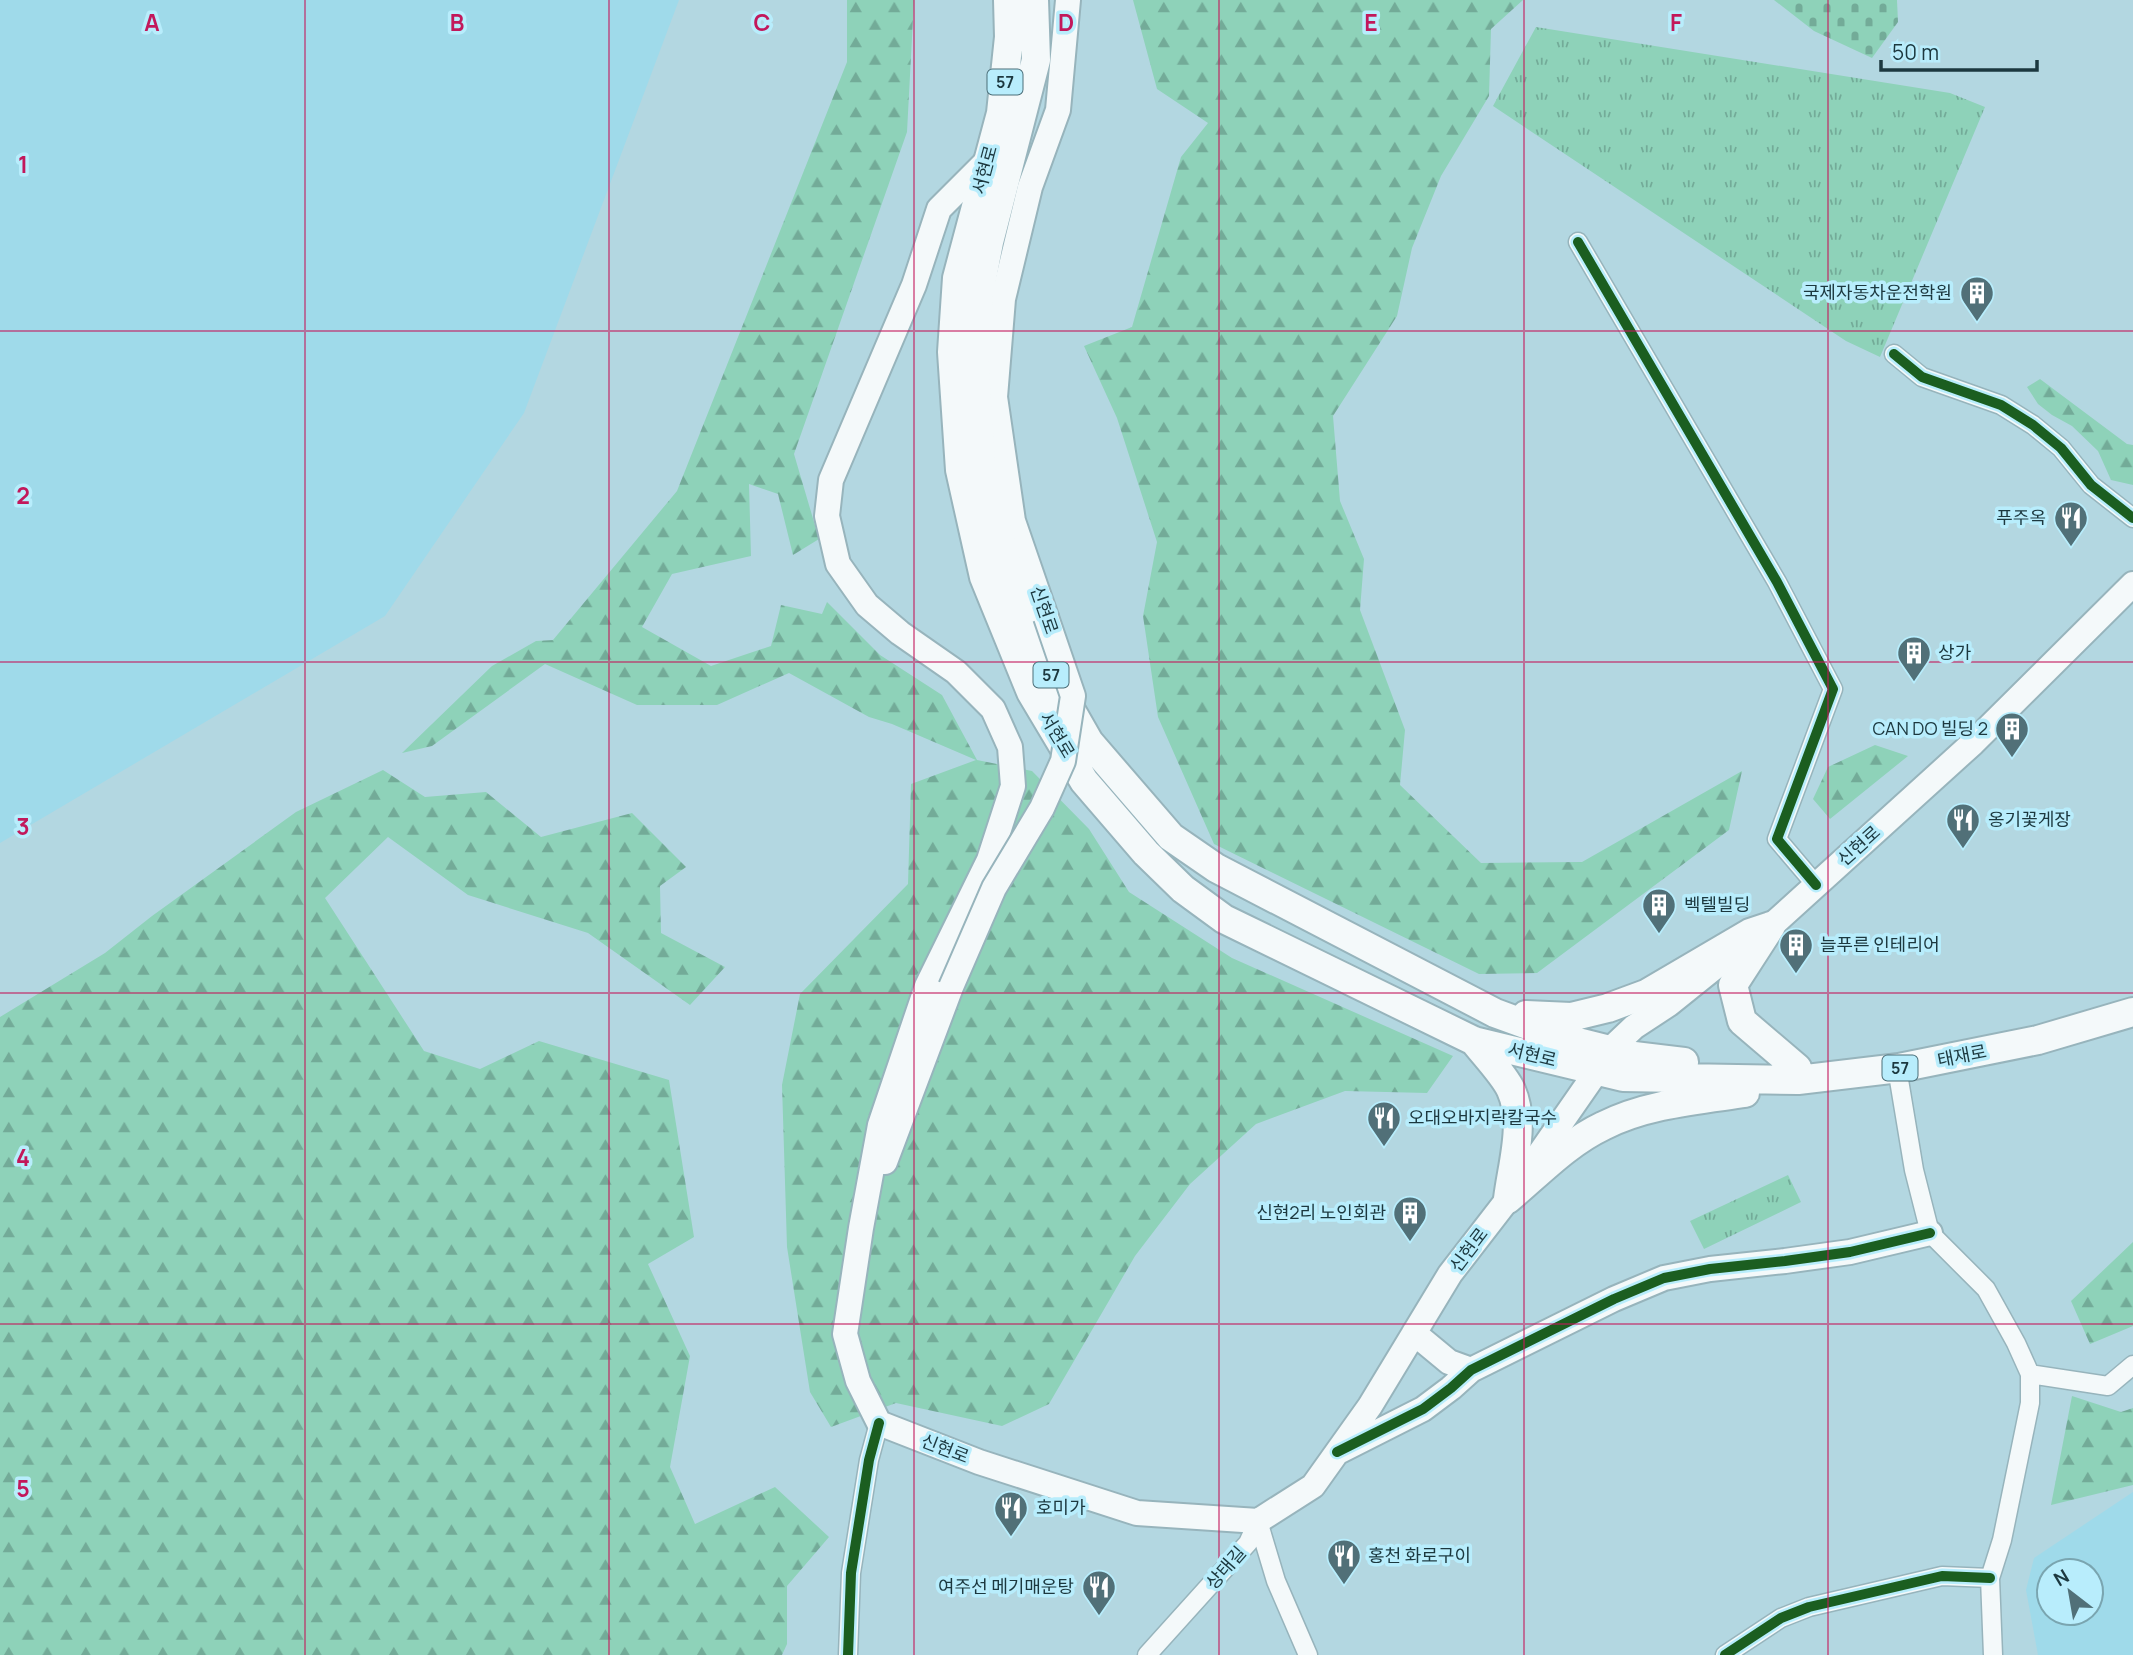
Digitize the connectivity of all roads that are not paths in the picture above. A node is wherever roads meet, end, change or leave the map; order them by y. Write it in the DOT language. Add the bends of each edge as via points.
graph roads {
  1 [pos="1009,0"];
  2 [pos="1034,0"];
  3 [pos="1068,0"];
  4 [pos="987,161"];
  5 [pos="1578,242"];
  6 [pos="1894,354"];
  7 [pos="2133,517"];
  8 [pos="2133,584"];
  9 [pos="1816,885"];
  10 [pos="1771,926"];
  11 [pos="2133,998"];
  12 [pos="2133,1012"];
  13 [pos="1494,1013"];
  14 [pos="2038,1040"];
  15 [pos="1474,1041"];
  16 [pos="1604,1060"];
  17 [pos="1662,1069"];
  18 [pos="1798,1074"];
  19 [pos="1899,1080"];
  20 [pos="1828,1086"];
  21 [pos="1508,1199"];
  22 [pos="860,1228"];
  23 [pos="1930,1233"];
  24 [pos="1414,1334"];
  25 [pos="2133,1364"];
  26 [pos="1471,1370"];
  27 [pos="2030,1374"];
  28 [pos="879,1423"];
  29 [pos="1337,1452"];
  30 [pos="1258,1521"];
  31 [pos="1990,1578"];
  32 [pos="848,1655"];
  33 [pos="1147,1655"];
  34 [pos="1308,1655"];
  35 [pos="1724,1655"];
  36 [pos="1993,1655"];
  1 -- 4 [label="main road, 서현로 / 57" via="1005,86"];
  2 -- 13 [label="main road, 서현로 / 57" via="1036,60 989,242 974,353 982,479 1016,594 1049,672 1089,742 1171,837 1216,868"];
  3 -- 22 [label="main road, 신현로, bridge" via="1058,110 1030,187 1003,299 995,397 1013,521 1073,696 1063,761 1042,808 993,888"];
  4 -- 15 [label="main road, 서현로 / 57" via="957,278 952,352 960,470 984,577 1031,692 1084,781 1184,889 1224,919"];
  4 -- 22 [label="main road, 신현로" via="939,209 914,285 831,481 827,516 838,564 867,605 956,672 993,709 1010,747 1013,786 989,860 927,986 880,1125"];
  5 -- 9 [label="street" via="1777,582 1833,689 1777,839"];
  6 -- 7 [label="street" via="1922,377 2001,405 2033,425 2061,448 2091,485"];
  8 -- 9 [label="main road, 신현로" via="1973,743"];
  9 -- 10 [label="main road, 신현로"];
  10 -- 13 [label="main road" via="1750,933 1646,994 1608,1008 1571,1017"];
  10 -- 16 [label="main road, 신현로" via="1634,1027"];
  10 -- 18 [label="main road" via="1733,985 1742,1021"];
  11 -- 18 [label="main road, 태재로 / 57" via="1994,1040"];
  12 -- 14 [label="main road, 태재로 / 57"];
  13 -- 16 [label="main road, 서현로 / 57" via="1566,1039"];
  14 -- 18 [label="main road, 태재로 / 57" via="1899,1068"];
  14 -- 19 [label="main road" via="1992,1059"];
  15 -- 16 [label="main road, 서현로 / 57"];
  15 -- 21 [label="main road" via="1511,1088 1516,1106 1518,1133"];
  16 -- 17 [label="main road, 서현로 / 57"];
  16 -- 21 [label="main road, 신현로"];
  17 -- 18 [label="main road, 태재로 / 57"];
  18 -- 20 [label="main road"];
  19 -- 20 [label="main road"];
  19 -- 23 [label="street"];
  20 -- 21 [label="main road" via="1696,1100 1631,1114 1574,1143"];
  21 -- 24 [label="main road, 신현로" via="1450,1274"];
  22 -- 28 [label="main road, 신현로" via="845,1334 858,1381"];
  23 -- 26 [label="main road" via="1850,1252 1664,1278"];
  23 -- 27 [label="street" via="1986,1289"];
  24 -- 26 [label="main road" via="1450,1362"];
  24 -- 29 [label="main road, 신현로"];
  25 -- 27 [label="street" via="2108,1386"];
  26 -- 29 [label="main road" via="1423,1409"];
  27 -- 31 [label="street" via="2030,1403"];
  28 -- 30 [label="main road, 신현로" via="979,1462 1137,1513"];
  28 -- 32 [label="street" via="851,1573"];
  29 -- 30 [label="main road, 신현로" via="1313,1486"];
  30 -- 33 [label="street, 상태길" via="1248,1543"];
  30 -- 34 [label="street, 상태길" via="1276,1581"];
  31 -- 35 [label="street" via="1942,1576 1809,1606 1781,1618"];
  31 -- 36 [label="street"];
}
